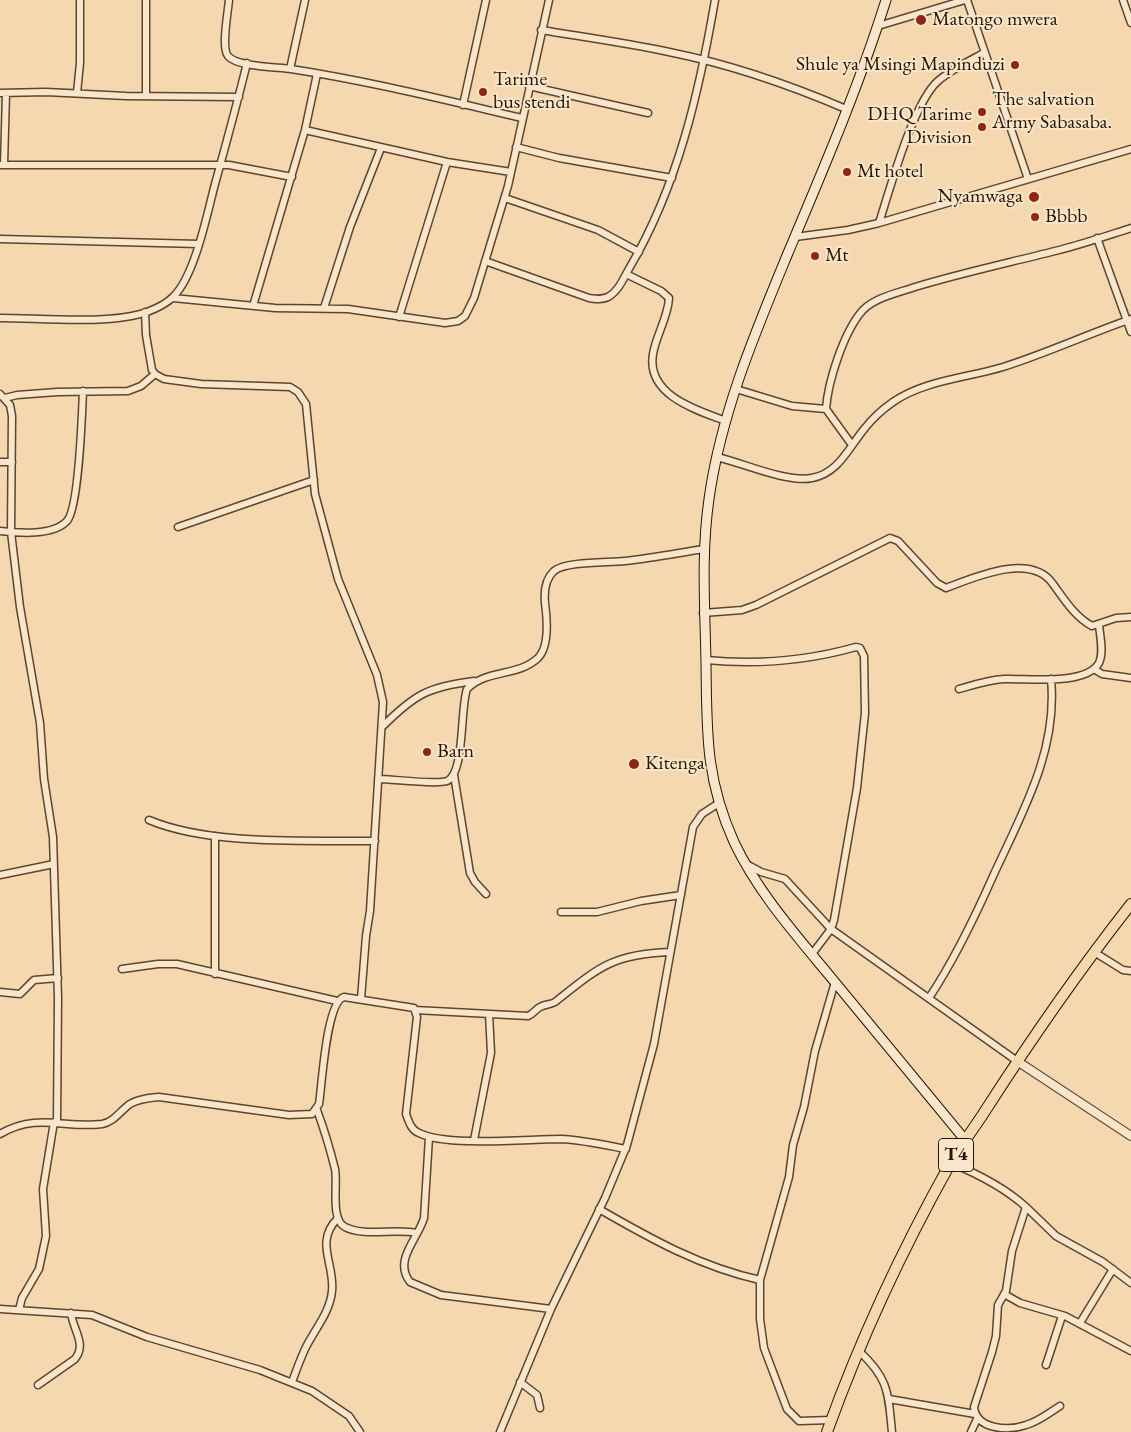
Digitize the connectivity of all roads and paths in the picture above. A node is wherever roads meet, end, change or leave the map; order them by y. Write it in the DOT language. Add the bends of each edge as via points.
graph roads {
  1 [pos="80,0"];
  2 [pos="146,0"];
  3 [pos="229,0"];
  4 [pos="305,0"];
  5 [pos="486,0"];
  6 [pos="549,0"];
  7 [pos="715,0"];
  8 [pos="886,0"];
  9 [pos="966,0"];
  10 [pos="1123,0"];
  11 [pos="1129,8"];
  12 [pos="1131,23"];
  13 [pos="878,26"];
  14 [pos="541,30"];
  15 [pos="984,53"];
  16 [pos="705,60"];
  17 [pos="247,63"];
  18 [pos="290,69"];
  19 [pos="317,74"];
  20 [pos="529,86"];
  21 [pos="3,93"];
  22 [pos="77,93"];
  23 [pos="146,96"];
  24 [pos="239,97"];
  25 [pos="463,105"];
  26 [pos="846,109"];
  27 [pos="648,113"];
  28 [pos="522,118"];
  29 [pos="305,130"];
  30 [pos="516,147"];
  31 [pos="381,148"];
  32 [pos="1131,149"];
  33 [pos="447,162"];
  34 [pos="221,164"];
  35 [pos="2,165"];
  36 [pos="511,172"];
  37 [pos="292,177"];
  38 [pos="672,178"];
  39 [pos="1028,180"];
  40 [pos="504,198"];
  41 [pos="879,223"];
  42 [pos="1131,228"];
  43 [pos="795,237"];
  44 [pos="1097,238"];
  45 [pos="0,239"];
  46 [pos="199,244"];
  47 [pos="639,252"];
  48 [pos="485,262"];
  49 [pos="626,274"];
  50 [pos="173,298"];
  51 [pos="253,306"];
  52 [pos="324,308"];
  53 [pos="145,312"];
  54 [pos="399,317"];
  55 [pos="0,318"];
  56 [pos="1129,320"];
  57 [pos="1131,332"];
  58 [pos="155,374"];
  59 [pos="736,388"];
  60 [pos="83,392"];
  61 [pos="3,396"];
  62 [pos="826,409"];
  63 [pos="726,421"];
  64 [pos="852,445"];
  65 [pos="717,458"];
  66 [pos="0,462"];
  67 [pos="12,462"];
  68 [pos="314,480"];
  69 [pos="178,527"];
  70 [pos="0,531"];
  71 [pos="11,532"];
  72 [pos="704,549"];
  73 [pos="703,613"];
  74 [pos="1131,617"];
  75 [pos="1099,625"];
  76 [pos="706,660"];
  77 [pos="1094,669"];
  78 [pos="1131,678"];
  79 [pos="1051,679"];
  80 [pos="478,680"];
  81 [pos="959,689"];
  82 [pos="382,727"];
  83 [pos="454,775"];
  84 [pos="378,778"];
  85 [pos="719,803"];
  86 [pos="149,820"];
  87 [pos="214,836"];
  88 [pos="375,840"];
  89 [pos="54,864"];
  90 [pos="746,864"];
  91 [pos="0,875"];
  92 [pos="486,894"];
  93 [pos="681,895"];
  94 [pos="1131,904"];
  95 [pos="561,912"];
  96 [pos="832,929"];
  97 [pos="670,952"];
  98 [pos="1094,952"];
  99 [pos="812,954"];
  100 [pos="122,969"];
  101 [pos="1131,971"];
  102 [pos="214,974"];
  103 [pos="58,978"];
  104 [pos="835,982"];
  105 [pos="0,992"];
  106 [pos="929,998"];
  107 [pos="361,999"];
  108 [pos="337,1001"];
  109 [pos="415,1010"];
  110 [pos="489,1014"];
  111 [pos="1017,1061"];
  112 [pos="317,1110"];
  113 [pos="55,1122"];
  114 [pos="0,1134"];
  115 [pos="1131,1136"];
  116 [pos="430,1137"];
  117 [pos="474,1140"];
  118 [pos="966,1141"];
  119 [pos="626,1149"];
  120 [pos="951,1163"];
  121 [pos="1026,1207"];
  122 [pos="599,1209"];
  123 [pos="338,1218"];
  124 [pos="417,1233"];
  125 [pos="1113,1269"];
  126 [pos="760,1280"];
  127 [pos="1131,1282"];
  128 [pos="1004,1294"];
  129 [pos="0,1309"];
  130 [pos="551,1309"];
  131 [pos="19,1310"];
  132 [pos="71,1313"];
  133 [pos="1062,1316"];
  134 [pos="1080,1324"];
  135 [pos="858,1351"];
  136 [pos="1131,1351"];
  137 [pos="1046,1365"];
  138 [pos="292,1382"];
  139 [pos="520,1382"];
  140 [pos="38,1385"];
  141 [pos="889,1399"];
  142 [pos="1060,1406"];
  143 [pos="540,1408"];
  144 [pos="976,1416"];
  145 [pos="831,1420"];
  146 [pos="1015,1430"];
  147 [pos="360,1432"];
  148 [pos="500,1432"];
  149 [pos="827,1432"];
  150 [pos="892,1432"];
  151 [pos="971,1432"];
  1 -- 22 [label="street"];
  2 -- 23 [label="street"];
  3 -- 17 [label="street" via="226,54"];
  4 -- 18 [label="street"];
  5 -- 25 [label="street"];
  6 -- 14 [label="street"];
  7 -- 16 [label="street"];
  8 -- 13 [label="main road"];
  9 -- 13 [label="street"];
  9 -- 15 [label="street"];
  10 -- 11 [label="street"];
  11 -- 12 [label="street"];
  13 -- 26 [label="main road"];
  14 -- 16 [label="street"];
  14 -- 20 [label="street"];
  15 -- 39 [label="street"];
  15 -- 41 [label="street" via="952,71 929,92 905,145"];
  16 -- 26 [label="street"];
  16 -- 38 [label="street"];
  17 -- 18 [label="street"];
  17 -- 24 [label="street"];
  18 -- 19 [label="street"];
  19 -- 25 [label="street" via="372,83"];
  19 -- 29 [label="street"];
  20 -- 27 [label="street"];
  20 -- 28 [label="street"];
  21 -- 22 [label="street"];
  21 -- 35 [label="street"];
  22 -- 23 [label="street"];
  23 -- 24 [label="street"];
  24 -- 34 [label="street"];
  25 -- 28 [label="street"];
  26 -- 43 [label="main road"];
  28 -- 30 [label="street"];
  29 -- 31 [label="street"];
  29 -- 37 [label="street"];
  30 -- 36 [label="street"];
  30 -- 38 [label="street"];
  31 -- 33 [label="street"];
  31 -- 52 [label="street" via="350,226"];
  32 -- 39 [label="street"];
  33 -- 36 [label="street"];
  33 -- 54 [label="street"];
  34 -- 35 [label="street"];
  34 -- 37 [label="street"];
  34 -- 46 [label="street"];
  36 -- 40 [label="street"];
  37 -- 51 [label="street"];
  38 -- 47 [label="street"];
  39 -- 41 [label="street"];
  40 -- 47 [label="street" via="598,230"];
  40 -- 48 [label="street"];
  41 -- 43 [label="street"];
  42 -- 44 [label="street"];
  43 -- 59 [label="main road"];
  44 -- 56 [label="street"];
  44 -- 62 [label="street" via="970,270 879,299 864,310 851,329 827,393"];
  45 -- 46 [label="street"];
  46 -- 50 [label="street" via="189,272"];
  47 -- 49 [label="street"];
  48 -- 49 [label="street" via="600,300 617,290"];
  48 -- 54 [label="street" via="472,304 458,321 445,323"];
  49 -- 63 [label="street" via="669,298 653,354 652,370 664,391 697,410"];
  50 -- 51 [label="street"];
  50 -- 53 [label="street"];
  51 -- 52 [label="street" via="299,310"];
  52 -- 54 [label="street"];
  53 -- 55 [label="street" via="78,319"];
  53 -- 58 [label="street" via="146,334"];
  56 -- 57 [label="street"];
  56 -- 64 [label="street" via="1026,360 909,392 891,403 866,426"];
  58 -- 60 [label="street" via="142,386 128,391"];
  58 -- 68 [label="street" via="164,379 201,384 273,386 298,392 306,404"];
  59 -- 62 [label="street" via="792,406"];
  59 -- 63 [label="main road"];
  60 -- 61 [label="street"];
  60 -- 71 [label="street" via="71,516 61,526"];
  61 -- 67 [label="street" via="10,405 12,416"];
  62 -- 64 [label="street"];
  63 -- 65 [label="main road"];
  64 -- 65 [label="street" via="834,468 825,475 810,479 789,478"];
  65 -- 72 [label="main road"];
  66 -- 67 [label="street"];
  67 -- 71 [label="street"];
  68 -- 69 [label="street"];
  68 -- 82 [label="street" via="338,579 377,675 383,702"];
  70 -- 71 [label="street"];
  71 -- 89 [label="street" via="40,723"];
  72 -- 73 [label="main road"];
  72 -- 80 [label="street" via="555,570 546,586 544,650 518,670"];
  73 -- 75 [label="street" via="742,610 756,605 890,538 898,541 937,583 946,588 1003,569 1041,571 1084,622"];
  73 -- 76 [label="main road"];
  74 -- 75 [label="street" via="1116,618"];
  75 -- 77 [label="street" via="1101,652"];
  76 -- 85 [label="main road" via="710,767"];
  76 -- 96 [label="street" via="766,663 856,647 862,651 866,671 865,713 857,788"];
  77 -- 78 [label="street" via="1102,674"];
  77 -- 79 [label="street" via="1074,677"];
  79 -- 81 [label="street" via="1003,679"];
  79 -- 106 [label="street" via="1052,717 1037,779 983,902 950,966"];
  80 -- 82 [label="street" via="449,684 420,694"];
  80 -- 83 [label="street" via="464,695"];
  82 -- 84 [label="street"];
  83 -- 84 [label="street" via="448,781 438,782"];
  83 -- 92 [label="street" via="462,810 468,866 475,882"];
  84 -- 88 [label="street"];
  85 -- 90 [label="main road"];
  85 -- 93 [label="street" via="695,822"];
  86 -- 87 [label="street" via="172,830"];
  87 -- 88 [label="street"];
  87 -- 102 [label="street"];
  88 -- 107 [label="street"];
  89 -- 91 [label="street"];
  89 -- 103 [label="street"];
  90 -- 96 [label="street" via="785,879"];
  90 -- 99 [label="main road"];
  93 -- 95 [label="street" via="597,912"];
  93 -- 97 [label="street"];
  94 -- 98 [label="highway, T4"];
  96 -- 99 [label="street"];
  96 -- 106 [label="street"];
  97 -- 110 [label="street" via="635,955 614,961 576,983 554,1003 543,1005 528,1016"];
  97 -- 119 [label="street" via="654,1044"];
  98 -- 101 [label="street" via="1123,970"];
  98 -- 111 [label="highway, T4"];
  99 -- 104 [label="main road"];
  100 -- 102 [label="street" via="177,964"];
  102 -- 108 [label="street"];
  103 -- 105 [label="street" via="34,980 20,994"];
  103 -- 113 [label="street"];
  104 -- 118 [label="main road"];
  104 -- 126 [label="street" via="793,1144 789,1177"];
  106 -- 111 [label="street"];
  107 -- 108 [label="street" via="344,996"];
  107 -- 109 [label="street" via="410,1006"];
  108 -- 112 [label="street" via="328,1031"];
  109 -- 110 [label="street"];
  109 -- 116 [label="street" via="417,1024 406,1114 417,1132"];
  110 -- 117 [label="street" via="491,1053"];
  111 -- 115 [label="street"];
  111 -- 118 [label="highway, T4"];
  112 -- 113 [label="street" via="307,1116 294,1115 159,1097 130,1104 103,1124"];
  112 -- 123 [label="street" via="335,1171"];
  113 -- 114 [label="street" via="28,1124"];
  113 -- 131 [label="street" via="43,1189 46,1236 39,1270 22,1298"];
  116 -- 117 [label="street"];
  116 -- 124 [label="street" via="424,1218"];
  117 -- 119 [label="street" via="561,1139"];
  118 -- 120 [label="highway, T4"];
  119 -- 122 [label="street"];
  120 -- 121 [label="street" via="1006,1191"];
  120 -- 135 [label="highway, T4" via="893,1274"];
  121 -- 125 [label="street" via="1056,1236"];
  121 -- 128 [label="street" via="1012,1251"];
  122 -- 126 [label="street" via="696,1261"];
  122 -- 130 [label="street"];
  123 -- 124 [label="street" via="344,1227 350,1229"];
  123 -- 138 [label="street" via="327,1234 331,1296"];
  124 -- 130 [label="street" via="404,1263 410,1282 441,1295"];
  125 -- 127 [label="street"];
  125 -- 134 [label="street"];
  126 -- 145 [label="street" via="764,1348 787,1410 799,1421"];
  128 -- 133 [label="street" via="1020,1303"];
  128 -- 144 [label="street" via="998,1305 996,1336 974,1407"];
  129 -- 131 [label="street"];
  130 -- 139 [label="street"];
  131 -- 132 [label="street"];
  132 -- 138 [label="street" via="92,1315 147,1337 222,1357"];
  132 -- 140 [label="street" via="80,1340 80,1353"];
  133 -- 134 [label="street"];
  133 -- 137 [label="street"];
  134 -- 136 [label="street"];
  135 -- 141 [label="street" via="883,1378"];
  135 -- 145 [label="highway, T4"];
  138 -- 147 [label="street" via="343,1411"];
  139 -- 143 [label="street" via="537,1395"];
  139 -- 148 [label="street"];
  141 -- 144 [label="street"];
  141 -- 150 [label="street"];
  142 -- 146 [label="street"];
  144 -- 146 [label="street" via="986,1425"];
  144 -- 151 [label="street"];
  145 -- 149 [label="highway, T4"];
}
